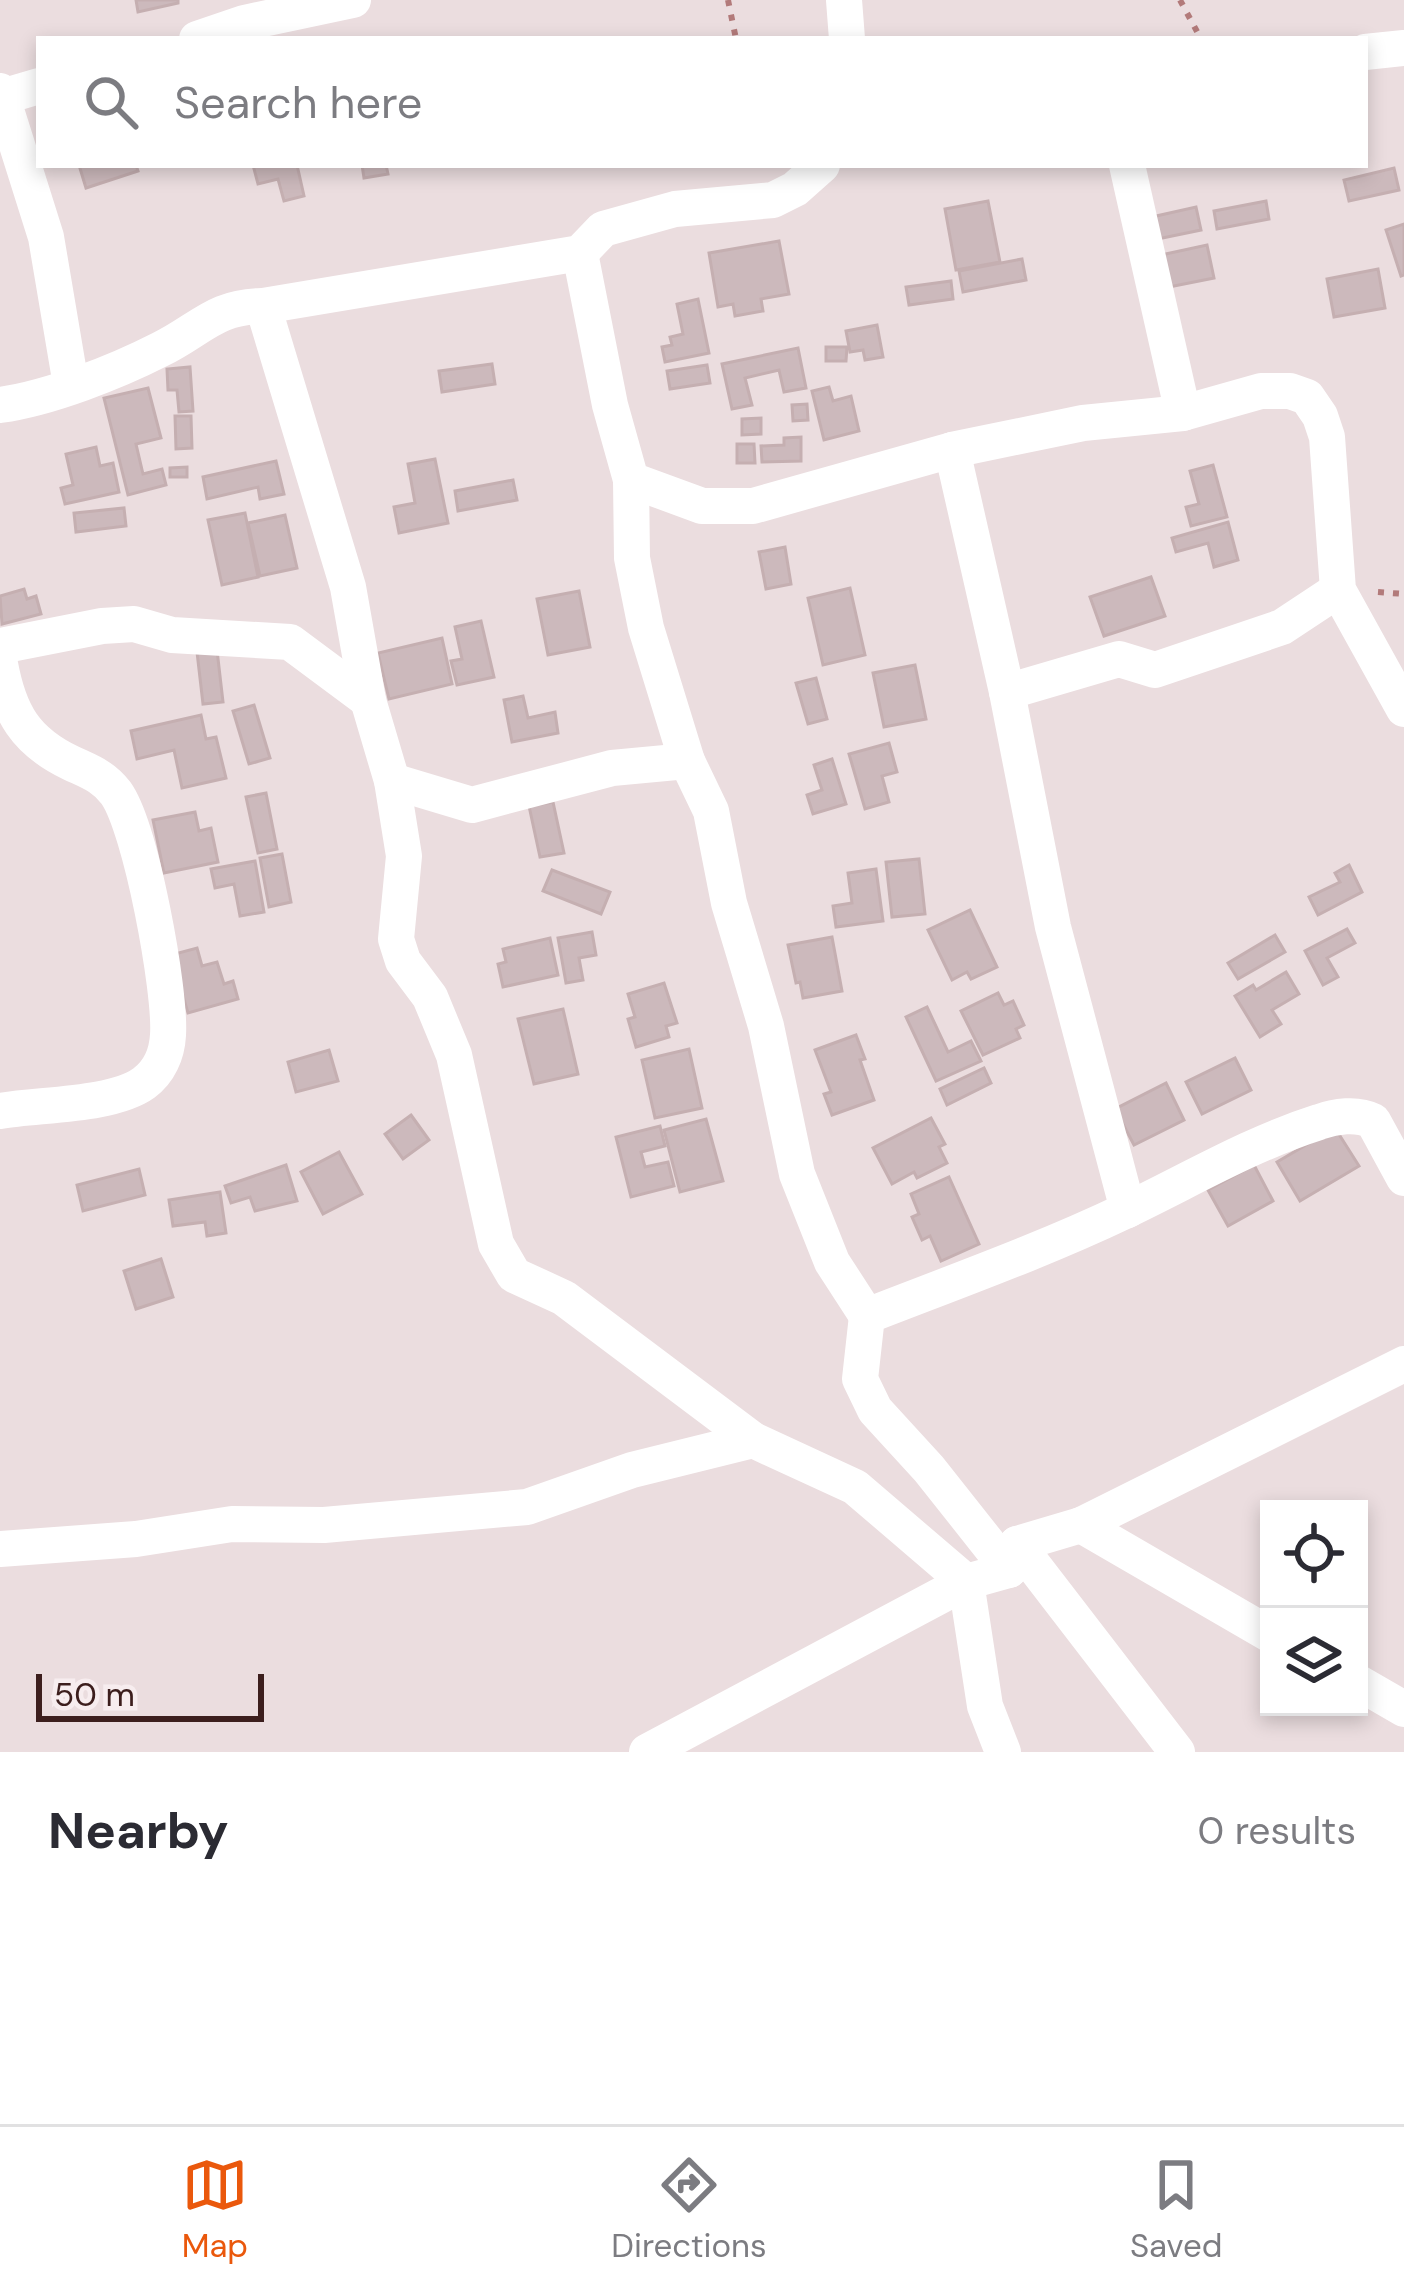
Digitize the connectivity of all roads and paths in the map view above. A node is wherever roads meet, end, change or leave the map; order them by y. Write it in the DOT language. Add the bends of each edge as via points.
graph roads {
  1 [pos="353,0"];
  2 [pos="728,0"];
  3 [pos="844,0"];
  4 [pos="1180,0"];
  5 [pos="205,36"];
  6 [pos="735,36"];
  7 [pos="847,36"];
  8 [pos="1199,36"];
  9 [pos="36,87"];
  10 [pos="1,94"];
  11 [pos="819,168"];
  12 [pos="1128,168"];
  13 [pos="580,254"];
  14 [pos="263,306"];
  15 [pos="70,385"];
  16 [pos="0,405"];
  17 [pos="1184,413"];
  18 [pos="952,451"];
  19 [pos="631,480"];
  20 [pos="1338,590"];
  21 [pos="0,646"];
  22 [pos="0,664"];
  23 [pos="1007,692"];
  24 [pos="368,700"];
  25 [pos="1404,709"];
  26 [pos="688,761"];
  27 [pos="392,782"];
  28 [pos="0,1111"];
  29 [pos="1404,1178"];
  30 [pos="1127,1210"];
  31 [pos="867,1316"];
  32 [pos="1404,1364"];
  33 [pos="753,1439"];
  34 [pos="1081,1525"];
  35 [pos="0,1550"];
  36 [pos="1013,1557"];
  37 [pos="966,1582"];
  38 [pos="1260,1629"];
  39 [pos="1368,1688"];
  40 [pos="1404,1709"];
  41 [pos="647,1752"];
  42 [pos="1004,1752"];
  43 [pos="1177,1752"];
  1 -- 5 [label="street"];
  2 -- 6 [label="path"];
  3 -- 7 [label="street"];
  4 -- 8 [label="path"];
  9 -- 10 [label="street"];
  10 -- 15 [label="street" via="46,237"];
  11 -- 13 [label="street" via="773,200 675,209 603,229"];
  12 -- 17 [label="street"];
  13 -- 14 [label="street"];
  13 -- 19 [label="street"];
  14 -- 15 [label="street" via="214,314 163,349"];
  14 -- 24 [label="street" via="348,587"];
  15 -- 16 [label="street"];
  17 -- 18 [label="street" via="1083,423"];
  17 -- 20 [label="street" via="1261,391 1299,393 1313,404 1327,437"];
  18 -- 19 [label="street" via="752,506 702,506"];
  18 -- 23 [label="street"];
  19 -- 26 [label="street" via="632,558 646,628"];
  20 -- 23 [label="street" via="1282,627 1156,670 1119,659"];
  20 -- 25 [label="street"];
  21 -- 24 [label="street" via="134,624 172,635 290,642"];
  22 -- 28 [label="street" via="20,724 118,796 154,921 168,1036 162,1063 143,1084 108,1097"];
  23 -- 30 [label="street" via="1053,927"];
  24 -- 27 [label="street"];
  26 -- 27 [label="street" via="612,768 472,805"];
  26 -- 31 [label="street" via="711,811 797,1174 832,1262"];
  27 -- 33 [label="street" via="404,856 396,939 454,1055 496,1244 514,1275 564,1298"];
  29 -- 30 [label="street" via="1379,1128 1347,1117 1233,1155"];
  30 -- 31 [label="street"];
  31 -- 36 [label="street" via="860,1379 875,1410"];
  32 -- 34 [label="street"];
  33 -- 35 [label="street" via="527,1507 324,1525 232,1524"];
  33 -- 37 [label="street" via="855,1487"];
  34 -- 36 [label="street"];
  34 -- 38 [label="street"];
  36 -- 37 [label="street"];
  36 -- 43 [label="street"];
  37 -- 41 [label="street"];
  37 -- 42 [label="street" via="985,1706"];
  39 -- 40 [label="street"];
}
